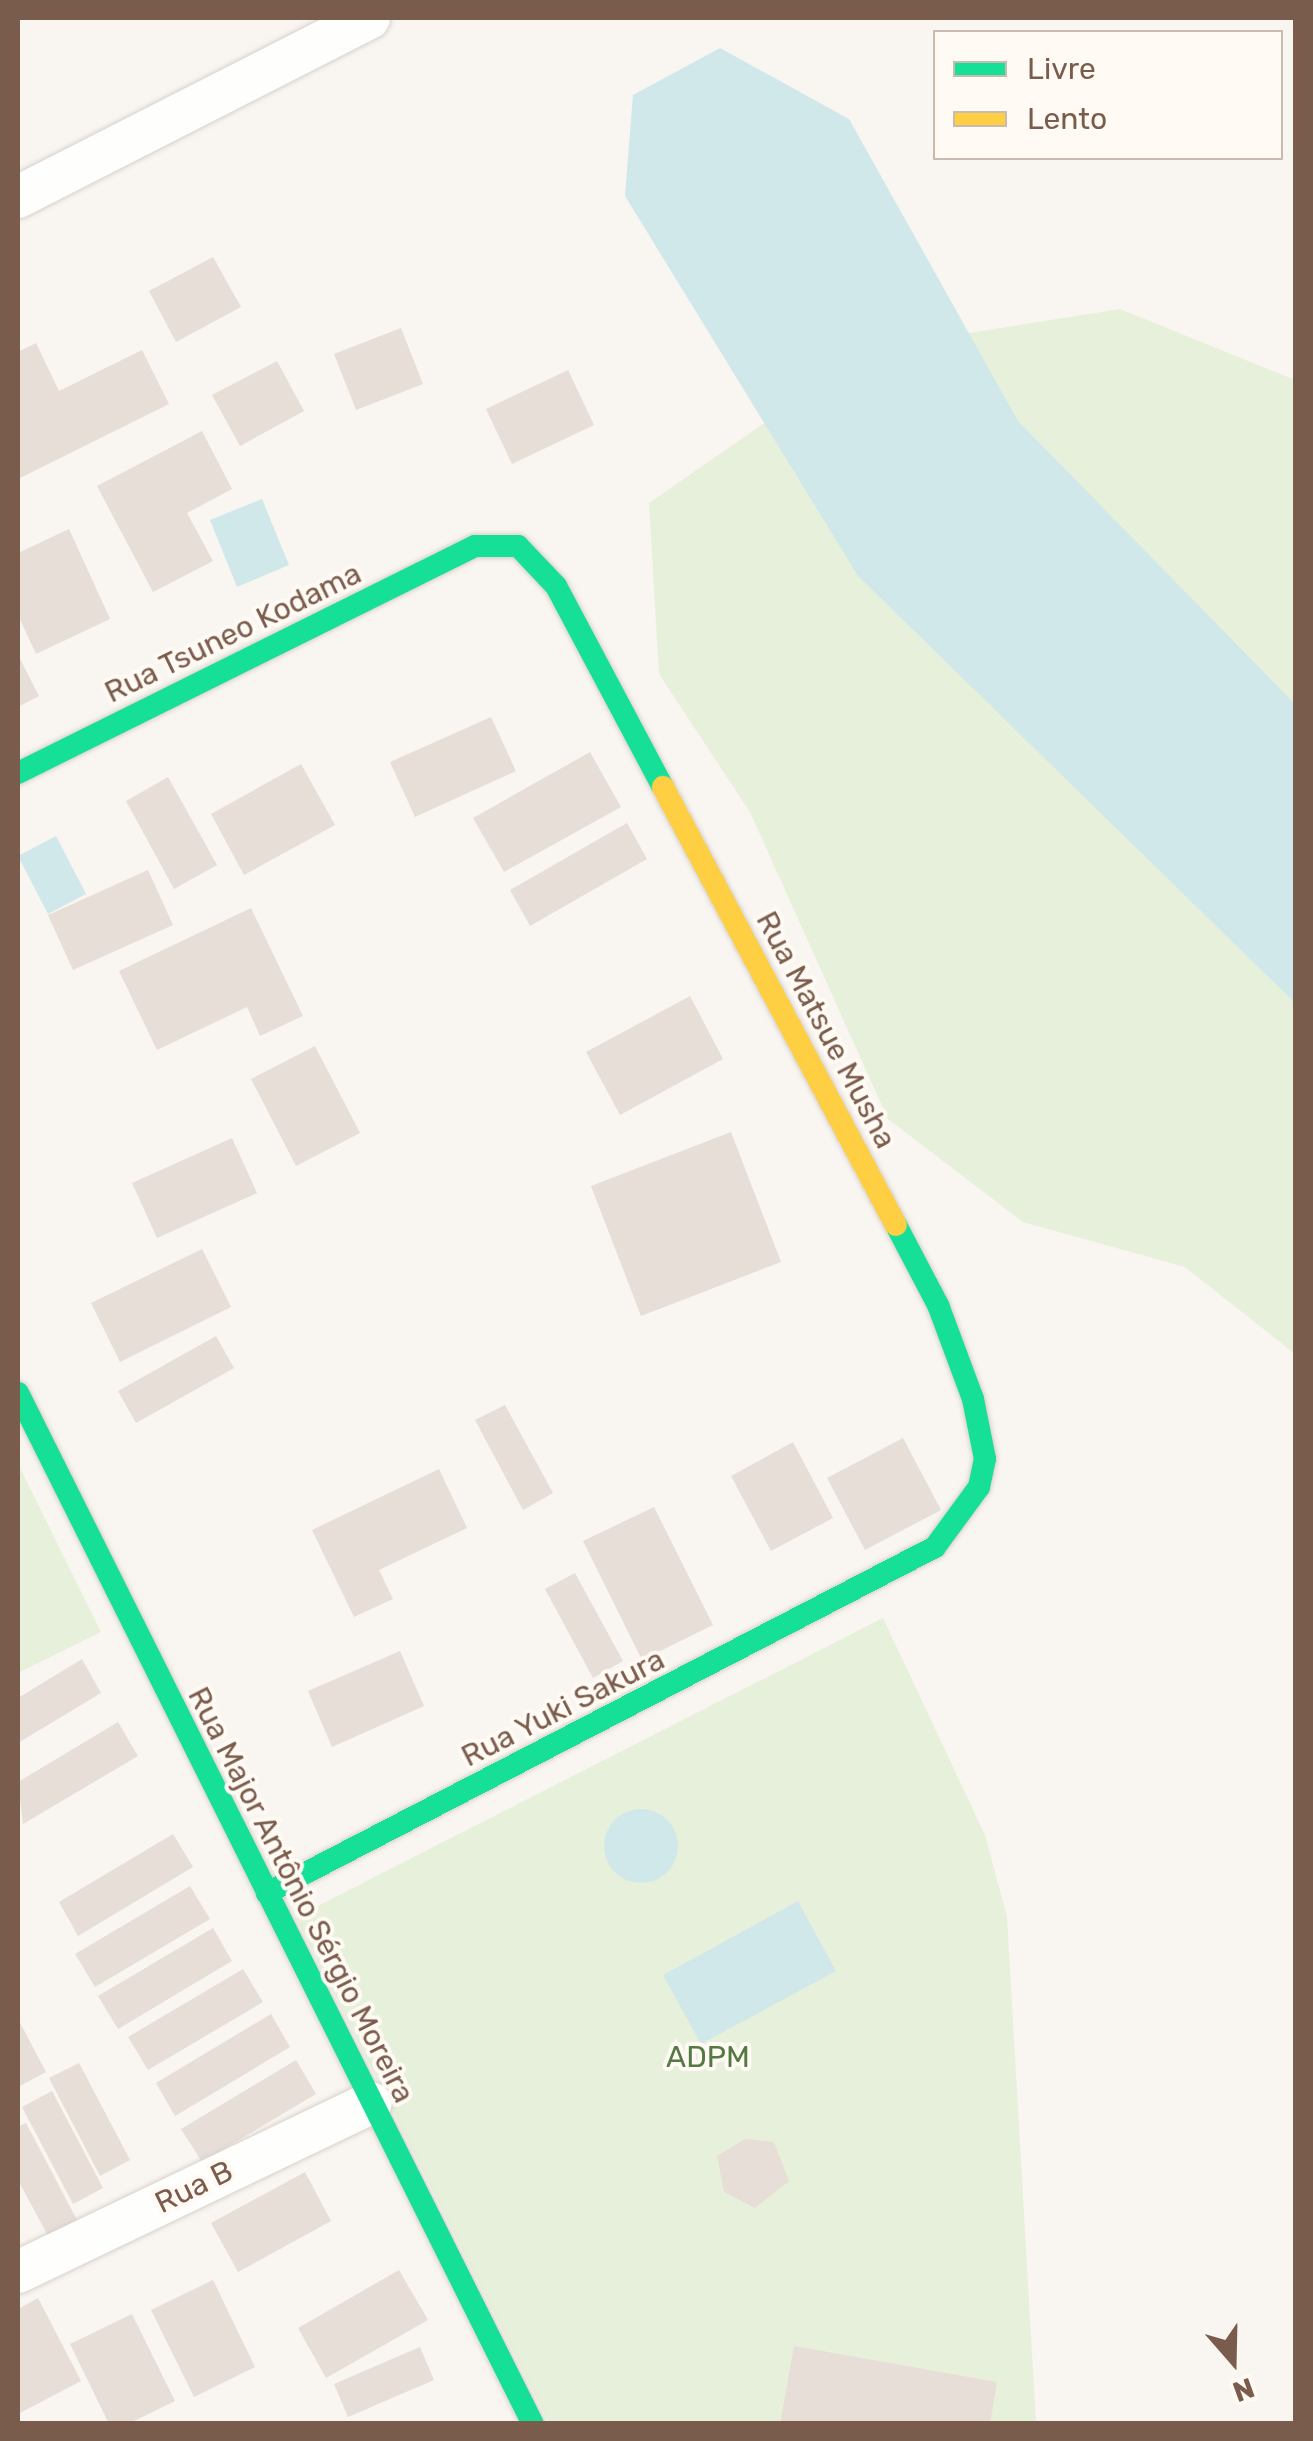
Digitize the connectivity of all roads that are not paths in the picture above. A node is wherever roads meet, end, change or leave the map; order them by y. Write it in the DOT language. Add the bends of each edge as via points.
graph roads {
  1 [pos="368,18"];
  2 [pos="18,197"];
  3 [pos="476,546"];
  4 [pos="18,773"];
  5 [pos="18,1393"];
  6 [pos="887,1577"];
  7 [pos="267,1893"];
  8 [pos="371,2102"];
  9 [pos="18,2272"];
  10 [pos="532,2424"];
  1 -- 2 [label="street"];
  3 -- 4 [label="street, Rua Tsuneo Kodama"];
  3 -- 6 [label="street, Rua Matsue Musha" via="518,546 556,586 952,1340 985,1459 979,1487 935,1547"];
  5 -- 7 [label="street, Rua Major Antônio Sérgio Moreira"];
  6 -- 7 [label="street, Rua Yuki Sakura"];
  7 -- 8 [label="street, Rua Major Antônio Sérgio Moreira"];
  8 -- 9 [label="street, Rua B"];
  8 -- 10 [label="street, Rua Major Antônio Sérgio Moreira"];
}
